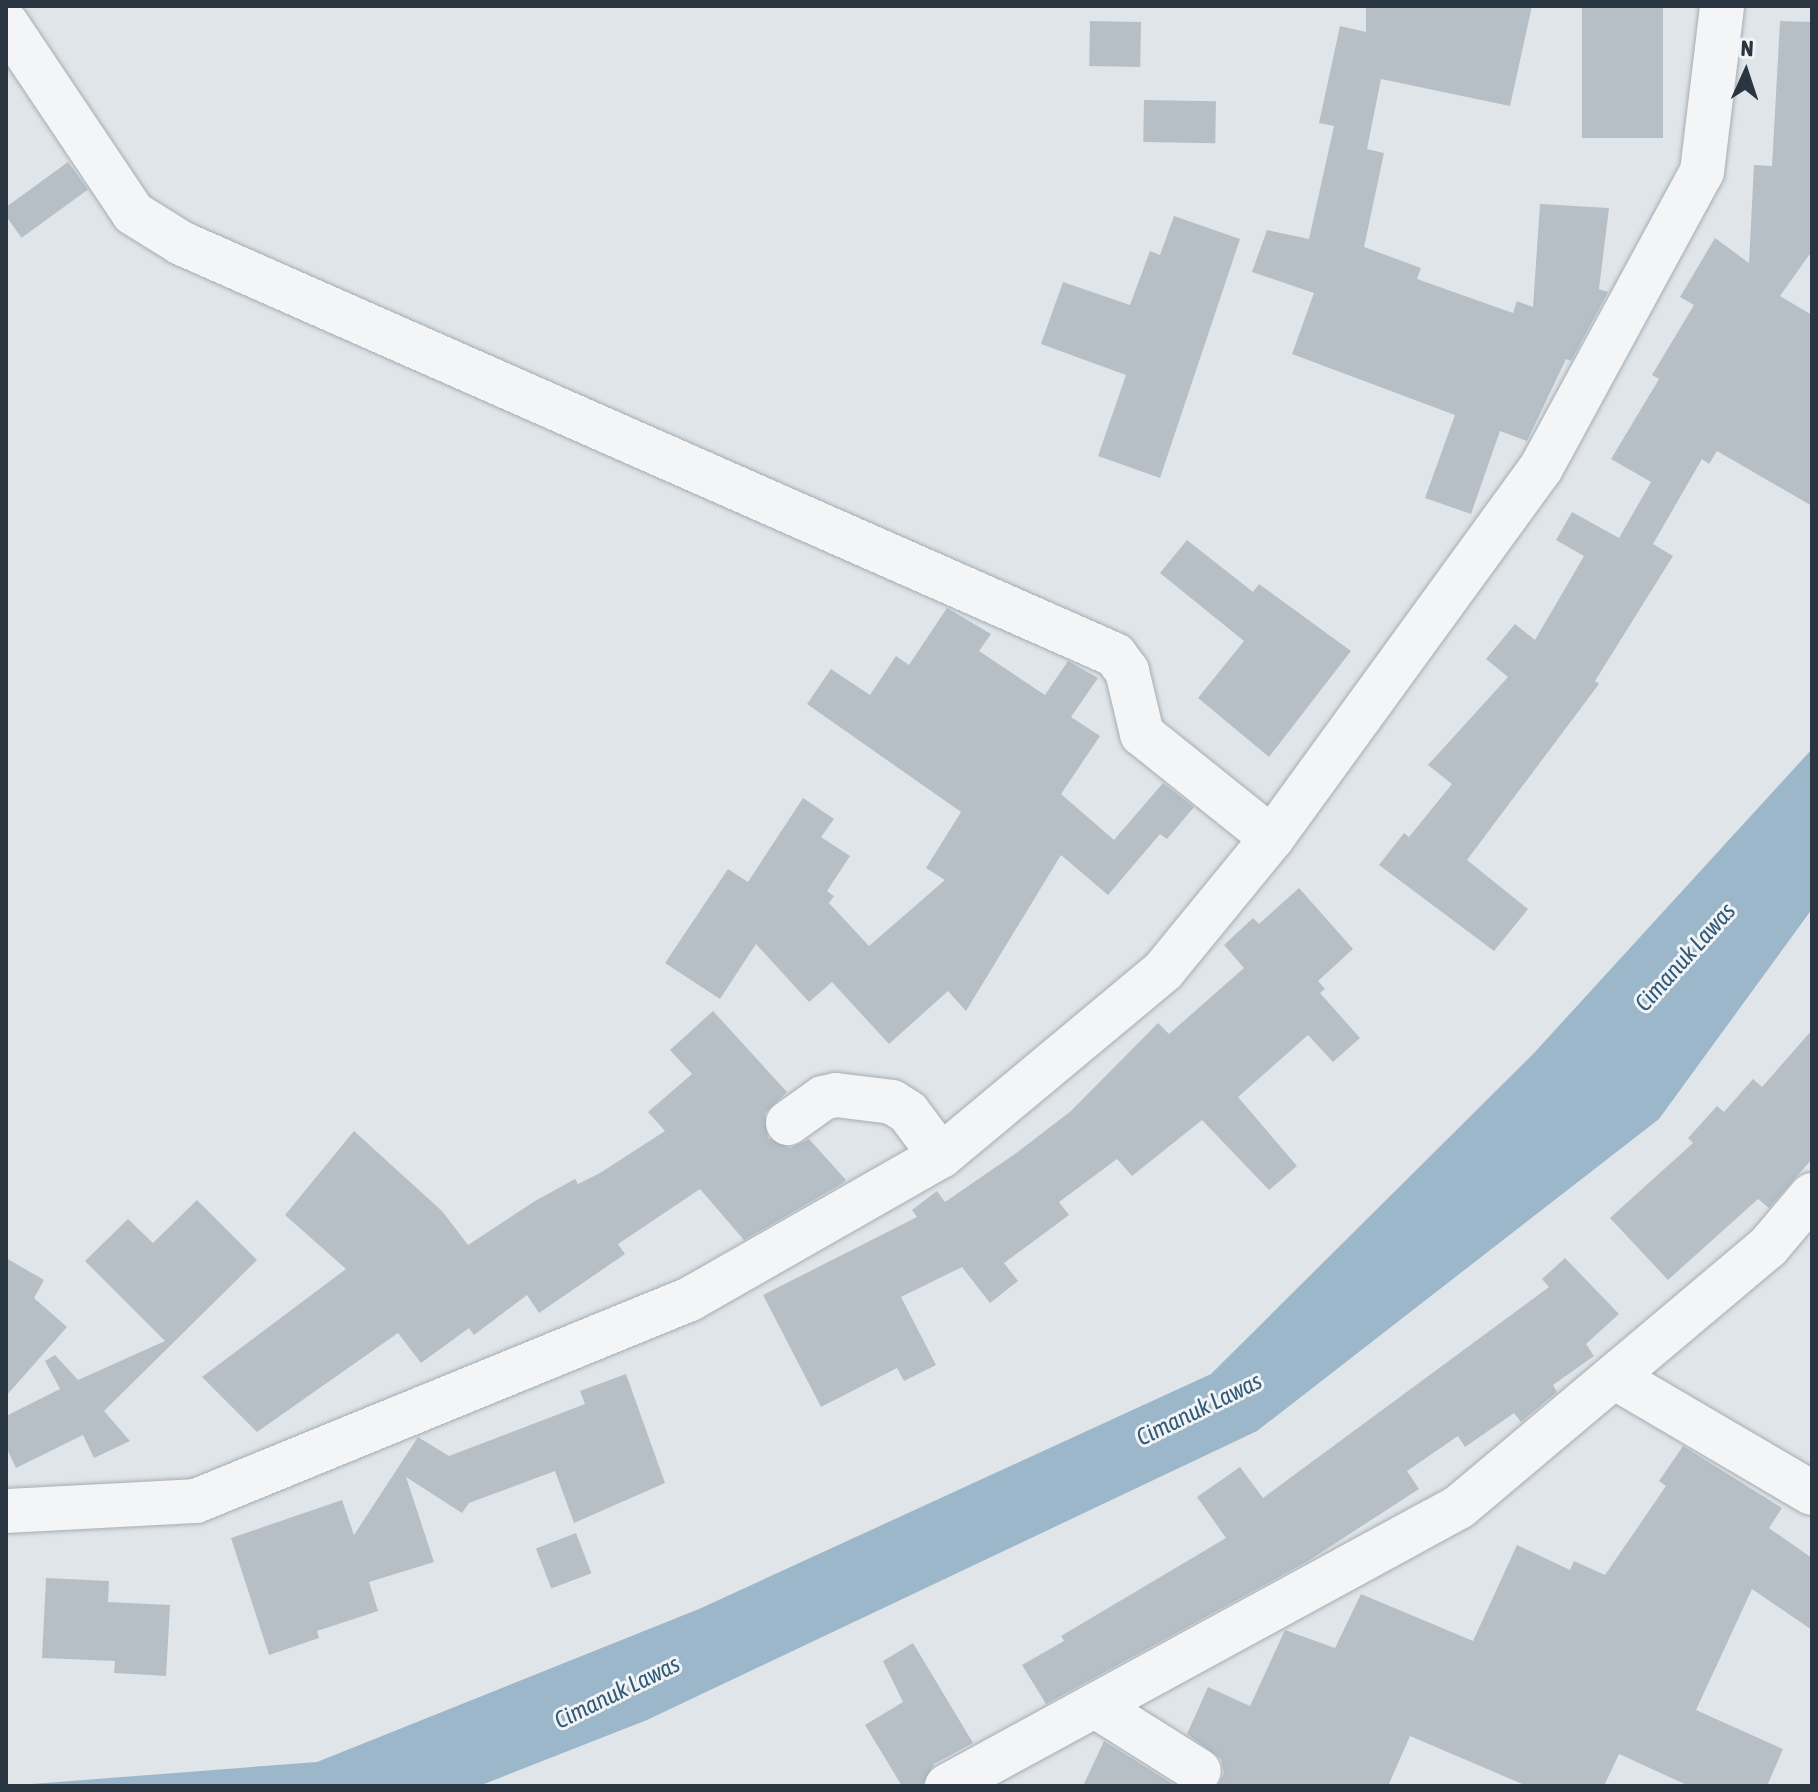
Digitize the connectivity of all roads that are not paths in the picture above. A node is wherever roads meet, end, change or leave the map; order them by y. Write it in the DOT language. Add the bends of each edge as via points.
graph roads {
  1 [pos="1722,6"];
  2 [pos="6,23"];
  3 [pos="1272,838"];
  4 [pos="788,1123"];
  5 [pos="941,1156"];
  6 [pos="1812,1195"];
  7 [pos="1614,1377"];
  8 [pos="1812,1493"];
  9 [pos="6,1511"];
  10 [pos="1097,1707"];
  11 [pos="1199,1771"];
  12 [pos="947,1786"];
  1 -- 3 [label="street" via="1702,172 1695,185 1541,468"];
  2 -- 3 [label="street" via="133,213 181,243 1115,655 1127,671 1142,734"];
  3 -- 5 [label="street" via="1164,970"];
  4 -- 5 [label="street" via="823,1098 880,1099 908,1112"];
  5 -- 9 [label="street" via="690,1299 196,1501"];
  6 -- 7 [label="street" via="1768,1247"];
  7 -- 8 [label="street"];
  7 -- 10 [label="street" via="1459,1507"];
  10 -- 11 [label="street"];
  10 -- 12 [label="street"];
}
